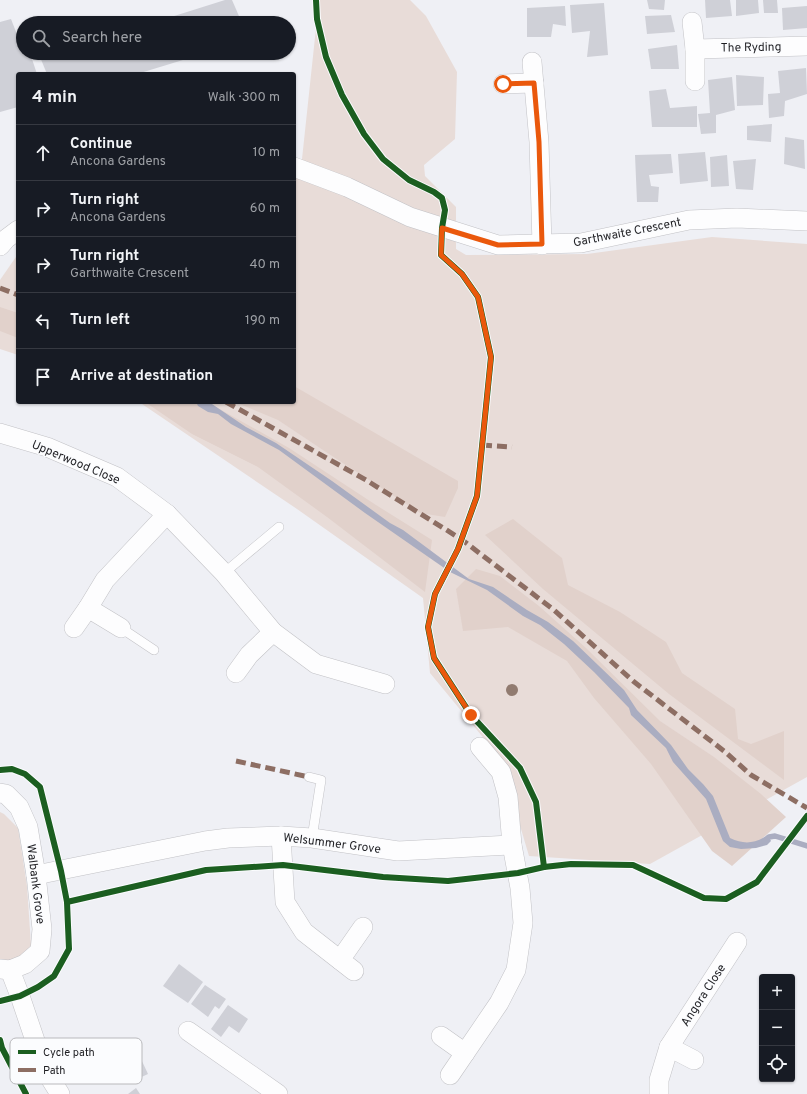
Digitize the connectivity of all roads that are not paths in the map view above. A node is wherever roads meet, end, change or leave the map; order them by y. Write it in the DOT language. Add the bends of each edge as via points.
graph roads {
  1 [pos="692,22"];
  2 [pos="807,46"];
  3 [pos="695,49"];
  4 [pos="532,62"];
  5 [pos="695,81"];
  6 [pos="534,83"];
  7 [pos="503,84"];
  8 [pos="296,168"];
  9 [pos="807,222"];
  10 [pos="16,232"];
  11 [pos="542,244"];
  12 [pos="0,246"];
  13 [pos="0,433"];
  14 [pos="167,514"];
  15 [pos="279,527"];
  16 [pos="224,573"];
  17 [pos="88,608"];
  18 [pos="74,628"];
  19 [pos="120,628"];
  20 [pos="273,632"];
  21 [pos="154,650"];
  22 [pos="236,673"];
  23 [pos="385,684"];
  24 [pos="480,747"];
  25 [pos="309,777"];
  26 [pos="0,793"];
  27 [pos="281,836"];
  28 [pos="312,838"];
  29 [pos="512,845"];
  30 [pos="36,876"];
  31 [pos="363,927"];
  32 [pos="737,942"];
  33 [pos="5,970"];
  34 [pos="188,1031"];
  35 [pos="441,1036"];
  36 [pos="34,1038"];
  37 [pos="669,1047"];
  38 [pos="465,1053"];
  39 [pos="694,1060"];
  40 [pos="450,1076"];
  41 [pos="54,1084"];
  42 [pos="60,1094"];
  43 [pos="278,1094"];
  44 [pos="659,1094"];
  1 -- 3 [label="street"];
  2 -- 3 [label="street, The Ryding"];
  3 -- 5 [label="street"];
  4 -- 6 [label="street"];
  6 -- 7 [label="street"];
  6 -- 11 [label="street" via="539,142"];
  8 -- 11 [label="street, Garthwaite Crescent" via="347,187 410,217 442,228 498,245"];
  9 -- 11 [label="street, Garthwaite Crescent" via="737,218 689,220 581,243"];
  10 -- 12 [label="street"];
  13 -- 14 [label="street, Upperwood Close" via="47,447 117,477"];
  14 -- 16 [label="street, Upperwood Close"];
  14 -- 17 [label="street" via="106,580"];
  15 -- 16 [label="lane"];
  16 -- 20 [label="street, Upperwood Close"];
  17 -- 18 [label="street"];
  17 -- 19 [label="street"];
  19 -- 21 [label="lane"];
  20 -- 22 [label="street" via="249,655"];
  20 -- 23 [label="street, Upperwood Close" via="316,664"];
  24 -- 29 [label="street" via="501,772 508,797"];
  25 -- 28 [label="lane" via="321,780"];
  26 -- 30 [label="street, Walbank Grove" via="6,794 19,807 28,826"];
  27 -- 28 [label="street, Welsummer Grove"];
  27 -- 30 [label="street, Welsummer Grove" via="205,841"];
  27 -- 31 [label="street" via="285,902 304,932 347,966"];
  28 -- 29 [label="street, Welsummer Grove" via="398,851"];
  29 -- 38 [label="street" via="523,923 516,970 499,1003"];
  30 -- 33 [label="street, Walbank Grove" via="42,929 40,950 25,964"];
  32 -- 37 [label="street, Angora Close"];
  33 -- 36 [label="street, Walbank Grove" via="20,996"];
  34 -- 43 [label="street"];
  35 -- 38 [label="street"];
  37 -- 39 [label="street"];
  37 -- 44 [label="street, Angora Close" via="659,1080"];
  38 -- 40 [label="street"];
  41 -- 42 [label="street, Walbank Grove"];
}
